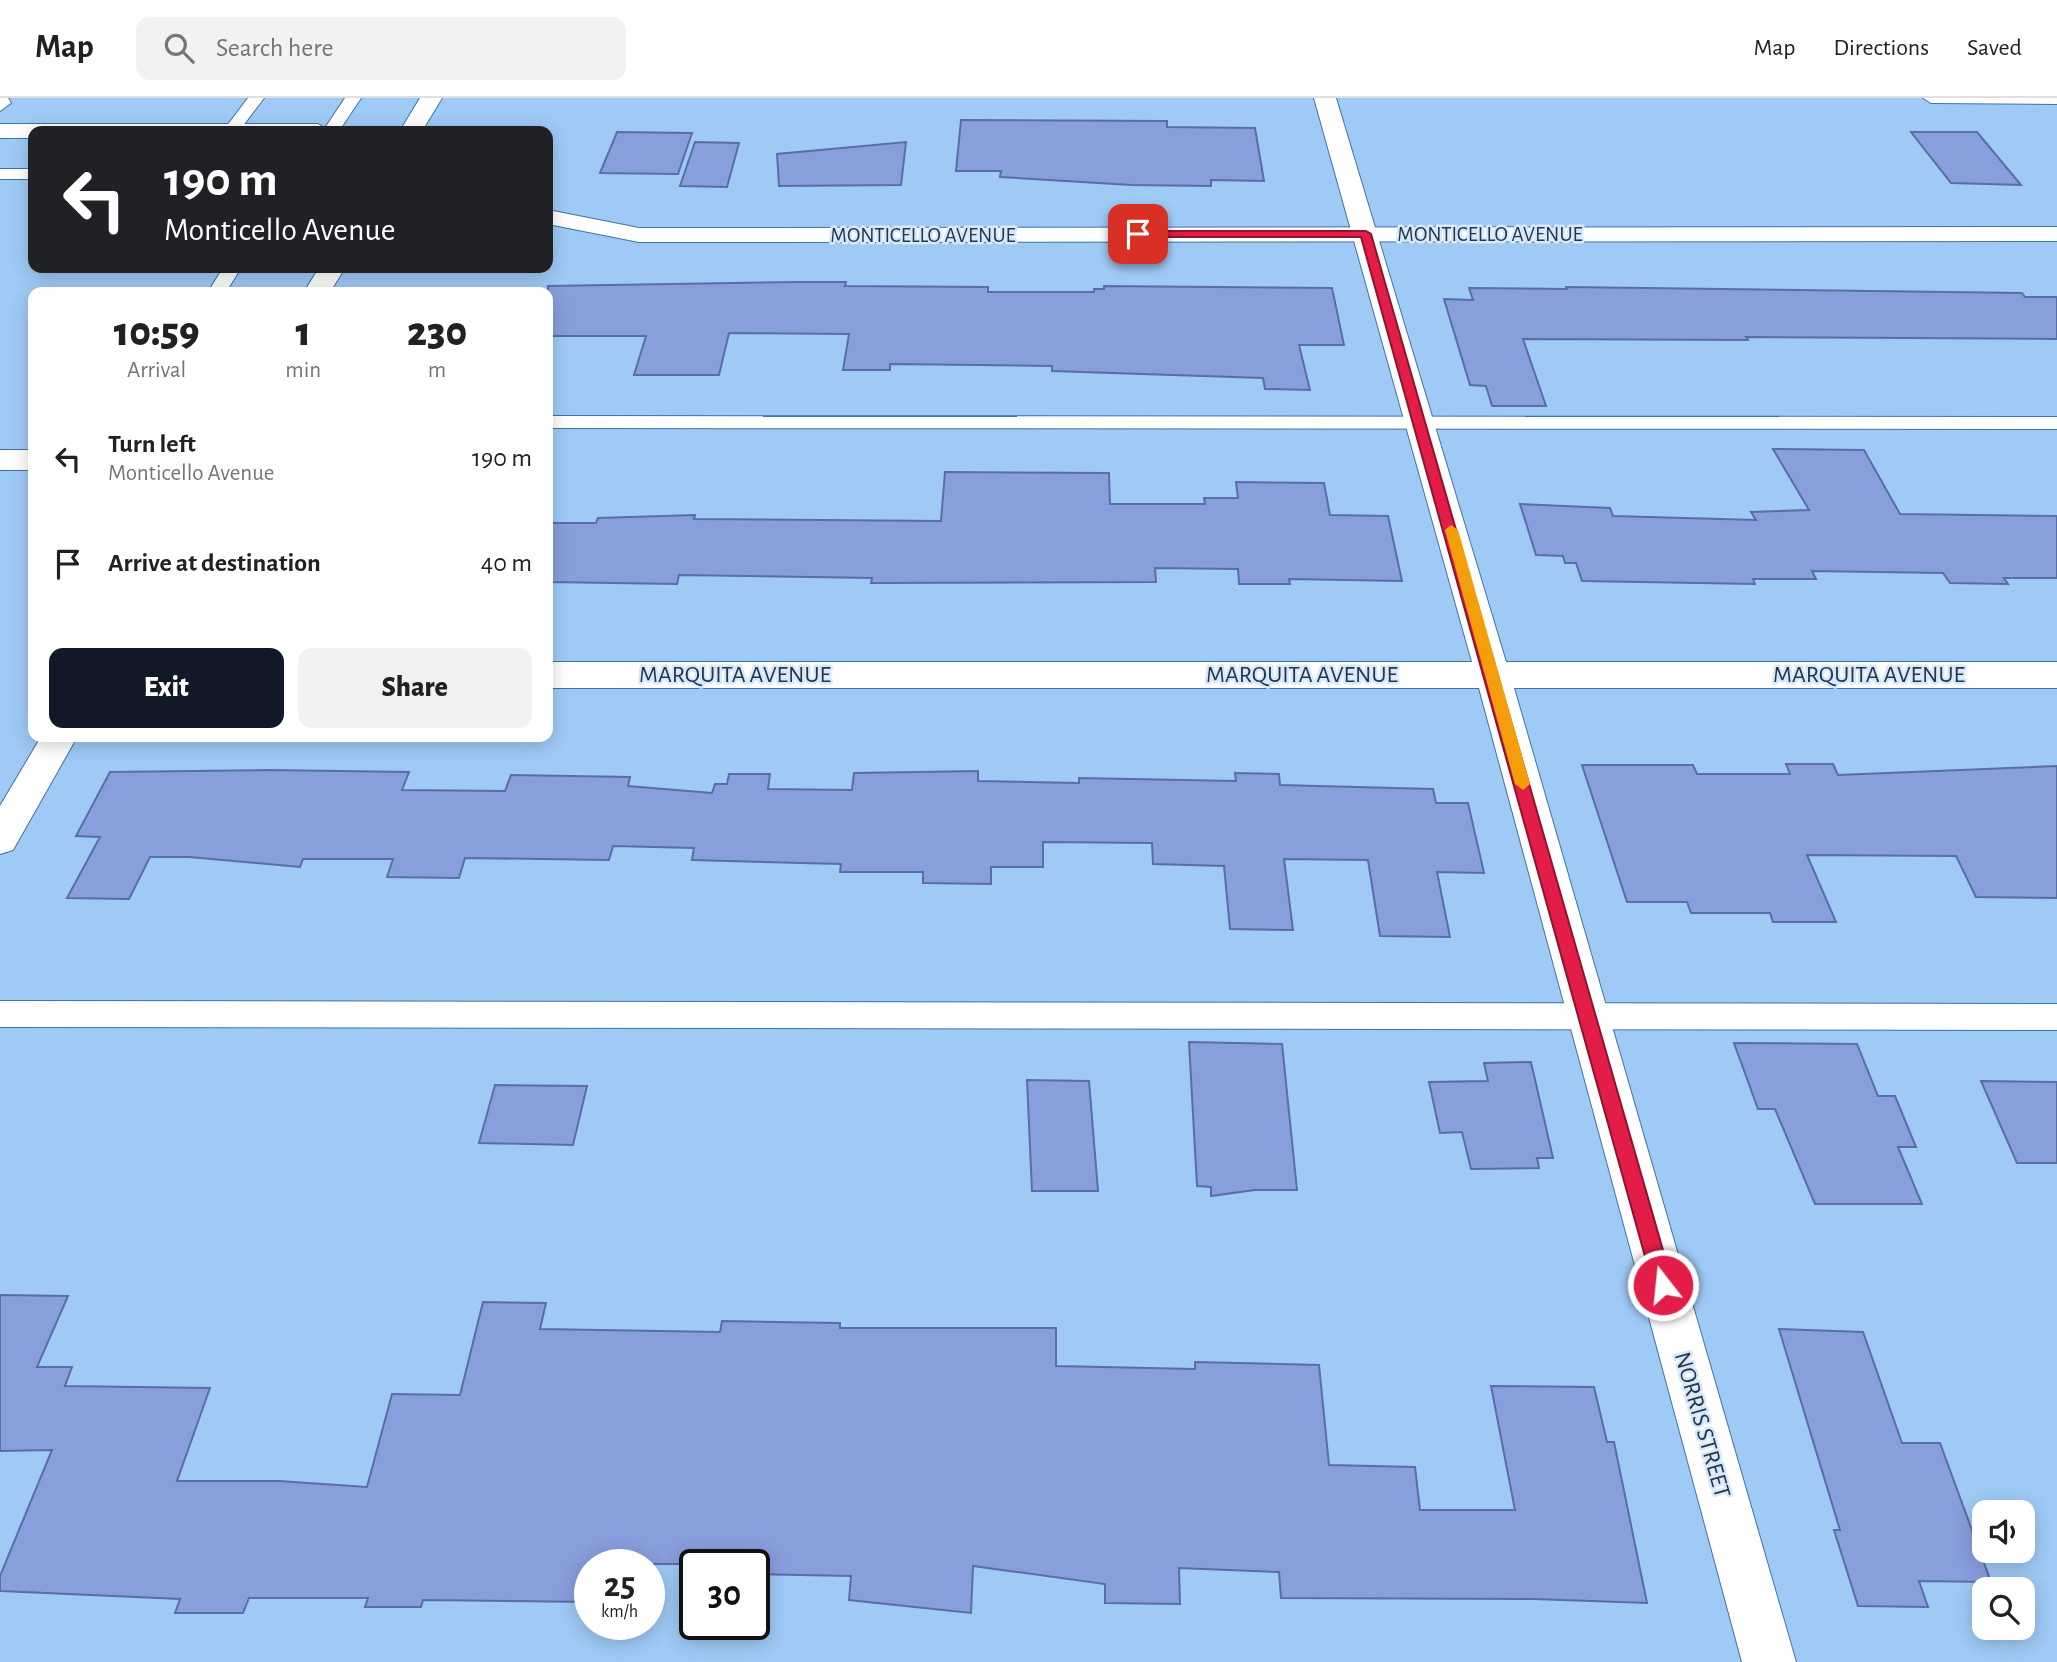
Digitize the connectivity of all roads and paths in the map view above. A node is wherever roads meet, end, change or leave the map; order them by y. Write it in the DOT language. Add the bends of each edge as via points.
graph roads {
  1 [pos="0,98"];
  2 [pos="256,98"];
  3 [pos="353,98"];
  4 [pos="431,98"];
  5 [pos="1325,98"];
  6 [pos="1931,98"];
  7 [pos="2057,99"];
  8 [pos="0,106"];
  9 [pos="235,126"];
  10 [pos="334,126"];
  11 [pos="414,126"];
  12 [pos="0,131"];
  13 [pos="28,131"];
  14 [pos="0,174"];
  15 [pos="28,174"];
  16 [pos="553,218"];
  17 [pos="1366,234"];
  18 [pos="2057,234"];
  19 [pos="553,422"];
  20 [pos="1421,423"];
  21 [pos="2057,423"];
  22 [pos="0,460"];
  23 [pos="28,460"];
  24 [pos="553,675"];
  25 [pos="2057,675"];
  26 [pos="1493,676"];
  27 [pos="56,742"];
  28 [pos="0,839"];
  29 [pos="0,1014"];
  30 [pos="1588,1016"];
  31 [pos="2057,1017"];
  32 [pos="1769,1662"];
  1 -- 8 [label="lane"];
  2 -- 9 [label="lane"];
  3 -- 10 [label="lane"];
  4 -- 11 [label="street"];
  5 -- 17 [label="street, NORRIS STREET"];
  6 -- 7 [label="lane"];
  12 -- 13 [label="street"];
  14 -- 15 [label="lane"];
  16 -- 17 [label="street, MONTICELLO AVENUE" via="639,235"];
  17 -- 18 [label="street, MONTICELLO AVENUE"];
  17 -- 20 [label="street, NORRIS STREET"];
  19 -- 20 [label="lane"];
  20 -- 21 [label="lane"];
  20 -- 26 [label="street, NORRIS STREET"];
  22 -- 23 [label="street"];
  24 -- 26 [label="street, MARQUITA AVENUE"];
  25 -- 26 [label="street, MARQUITA AVENUE"];
  26 -- 30 [label="street, NORRIS STREET"];
  27 -- 28 [label="street"];
  29 -- 30 [label="lane"];
  30 -- 31 [label="lane"];
  30 -- 32 [label="street, NORRIS STREET"];
}
